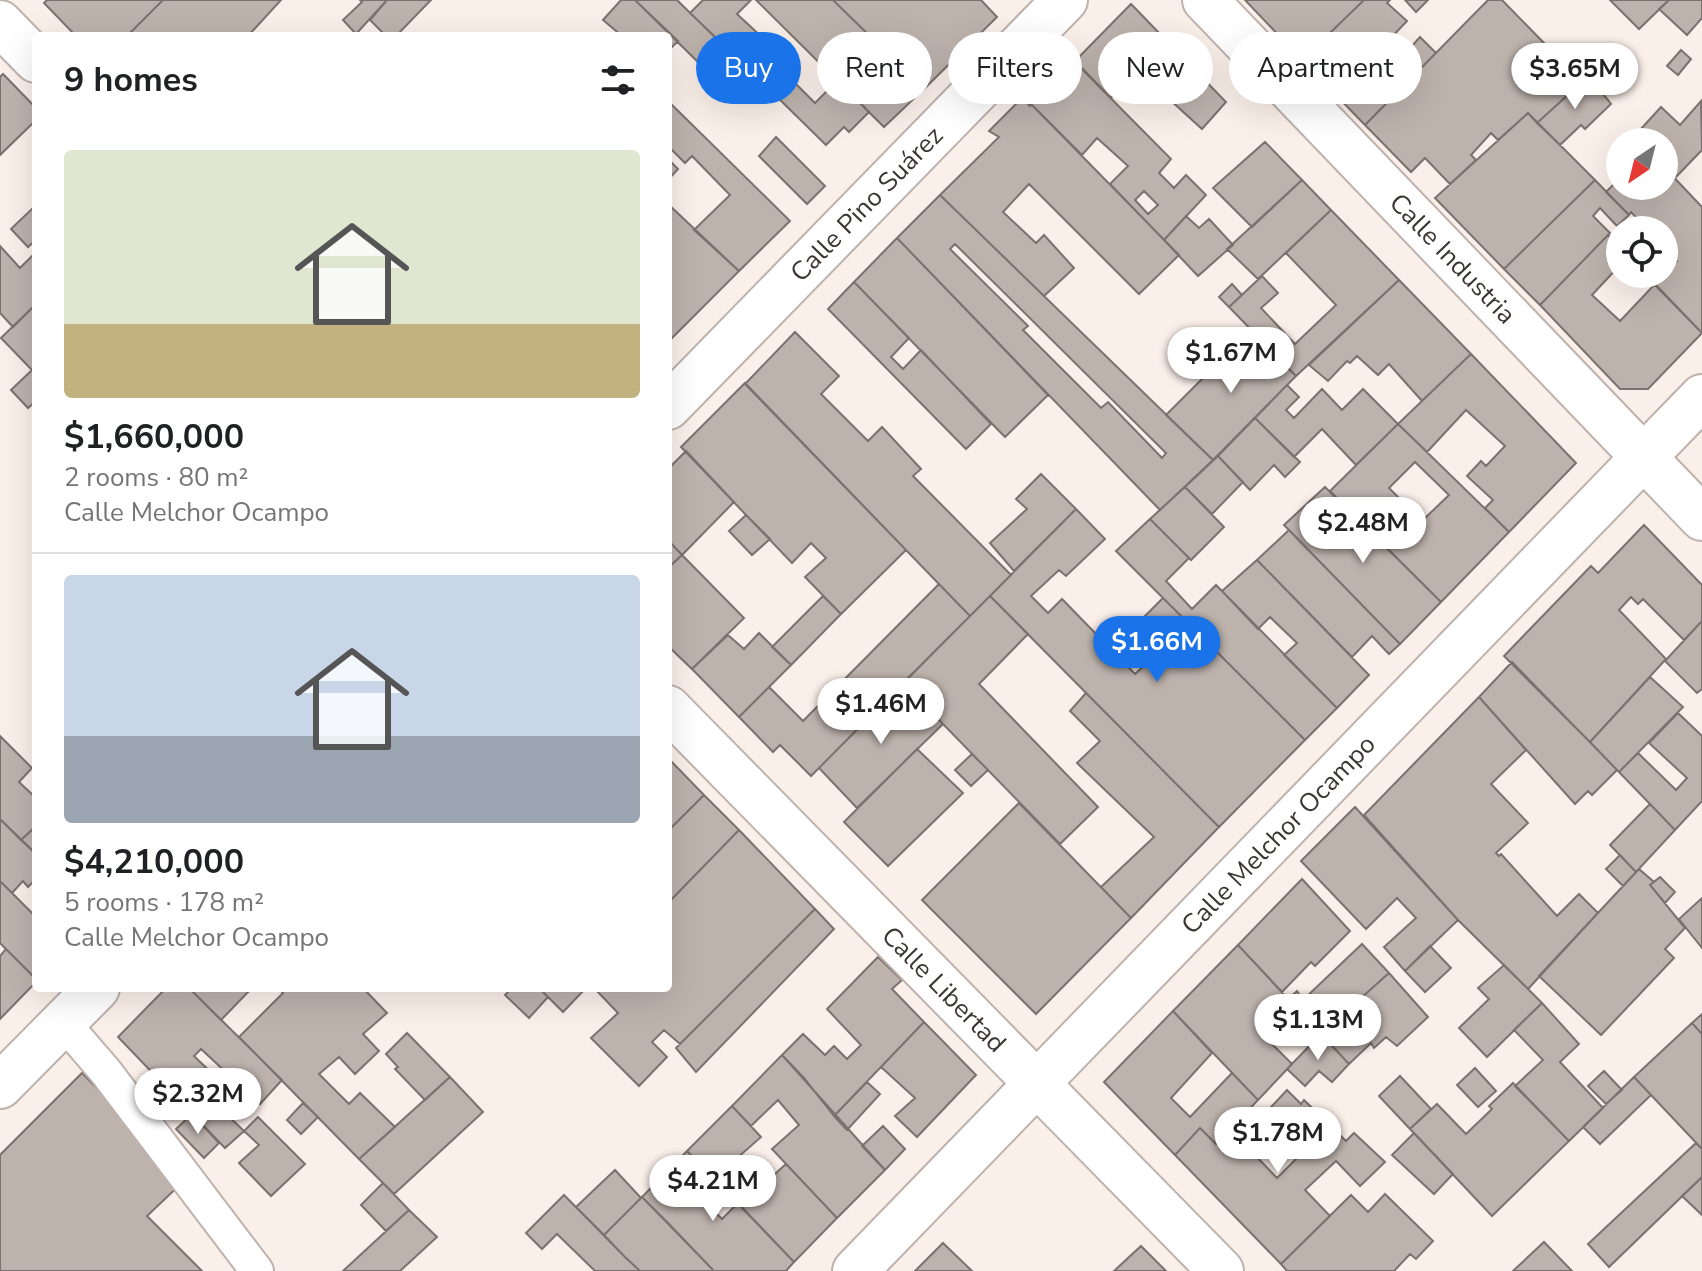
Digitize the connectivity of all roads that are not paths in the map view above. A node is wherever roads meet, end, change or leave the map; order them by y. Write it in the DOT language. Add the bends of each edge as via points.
graph roads {
  1 [pos="1065,0"];
  2 [pos="1205,0"];
  3 [pos="0,23"];
  4 [pos="32,56"];
  5 [pos="1702,397"];
  6 [pos="672,403"];
  7 [pos="1644,456"];
  8 [pos="1702,518"];
  9 [pos="672,712"];
  10 [pos="93,992"];
  11 [pos="63,1022"];
  12 [pos="1037,1084"];
  13 [pos="0,1086"];
  14 [pos="257,1271"];
  15 [pos="855,1271"];
  16 [pos="1221,1271"];
  1 -- 6 [label="street, Calle Pino Suárez"];
  2 -- 7 [label="street, Calle Industria"];
  3 -- 4 [label="street"];
  5 -- 7 [label="street, Calle Melchor Ocampo"];
  7 -- 8 [label="street, Calle Industria"];
  7 -- 12 [label="street, Calle Melchor Ocampo"];
  9 -- 12 [label="street, Calle Libertad"];
  10 -- 11 [label="street"];
  11 -- 13 [label="street"];
  11 -- 14 [label="lane"];
  12 -- 15 [label="street, Calle Melchor Ocampo"];
  12 -- 16 [label="street, Calle Libertad"];
}
